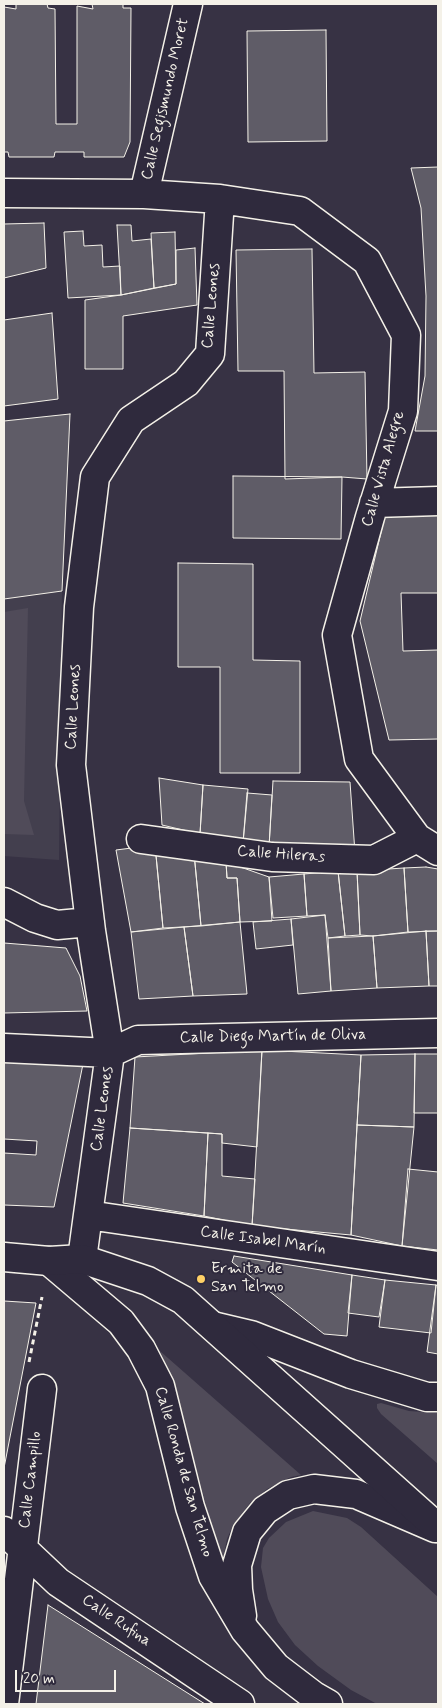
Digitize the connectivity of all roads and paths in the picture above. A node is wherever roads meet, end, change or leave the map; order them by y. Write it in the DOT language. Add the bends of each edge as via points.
graph roads {
  1 [pos="188,4"];
  2 [pos="4,193"];
  3 [pos="144,194"];
  4 [pos="220,199"];
  5 [pos="438,501"];
  6 [pos="374,502"];
  7 [pos="141,838"];
  8 [pos="428,845"];
  9 [pos="4,902"];
  10 [pos="90,922"];
  11 [pos="438,1033"];
  12 [pos="4,1048"];
  13 [pos="110,1053"];
  14 [pos="88,1215"];
  15 [pos="4,1258"];
  16 [pos="82,1259"];
  17 [pos="49,1261"];
  18 [pos="438,1266"];
  19 [pos="213,1326"];
  20 [pos="42,1389"];
  21 [pos="438,1398"];
  22 [pos="438,1529"];
  23 [pos="13,1540"];
  24 [pos="245,1630"];
  25 [pos="4,1704"];
  26 [pos="240,1704"];
  27 [pos="328,1704"];
  1 -- 3 [label="street, Calle Segismundo Moret"];
  2 -- 3 [label="street, Calle Vista Alegre"];
  3 -- 4 [label="street, Calle Vista Alegre"];
  4 -- 6 [label="street, Calle Vista Alegre" via="300,211 368,261 406,335 403,411"];
  4 -- 10 [label="street, Calle Leones" via="210,354 186,383 131,420 95,477 79,607 72,765"];
  5 -- 6 [label="street"];
  6 -- 8 [label="street, Calle Vista Alegre" via="337,635 360,759"];
  7 -- 8 [label="street, Calle Hileras" via="272,857 374,860"];
  9 -- 10 [label="street" via="57,925"];
  10 -- 13 [label="street, Calle Leones"];
  11 -- 13 [label="street, Calle Diego Martín de Oliva" via="138,1040"];
  12 -- 13 [label="street"];
  13 -- 14 [label="street, Calle Leones"];
  14 -- 16 [label="street, Calle Leones"];
  14 -- 18 [label="street, Calle Isabel Marín"];
  15 -- 17 [label="street"];
  16 -- 17 [label="street, Calle Ronda de San Telmo"];
  16 -- 19 [label="street, Calle Ronda de San Telmo" via="148,1281 183,1300"];
  17 -- 20 [label="path" via="29,1366"];
  17 -- 24 [label="street, Calle Ronda de San Telmo" via="121,1322 141,1349 160,1386 190,1507 213,1576"];
  19 -- 21 [label="street, Calle Ronda de San Telmo" via="251,1335 351,1374"];
  19 -- 22 [label="street, Calle Ronda de San Telmo"];
  20 -- 23 [label="street, Calle Campillo"];
  22 -- 24 [label="street, Calle Ronda de San Telmo" via="356,1494 314,1489 288,1495 265,1510 247,1532 237,1565"];
  23 -- 25 [label="street, Calle Campillo"];
  23 -- 26 [label="street, Calle Rufina" via="58,1582"];
  24 -- 27 [label="street, Calle Ronda de San Telmo" via="276,1667"];
}
